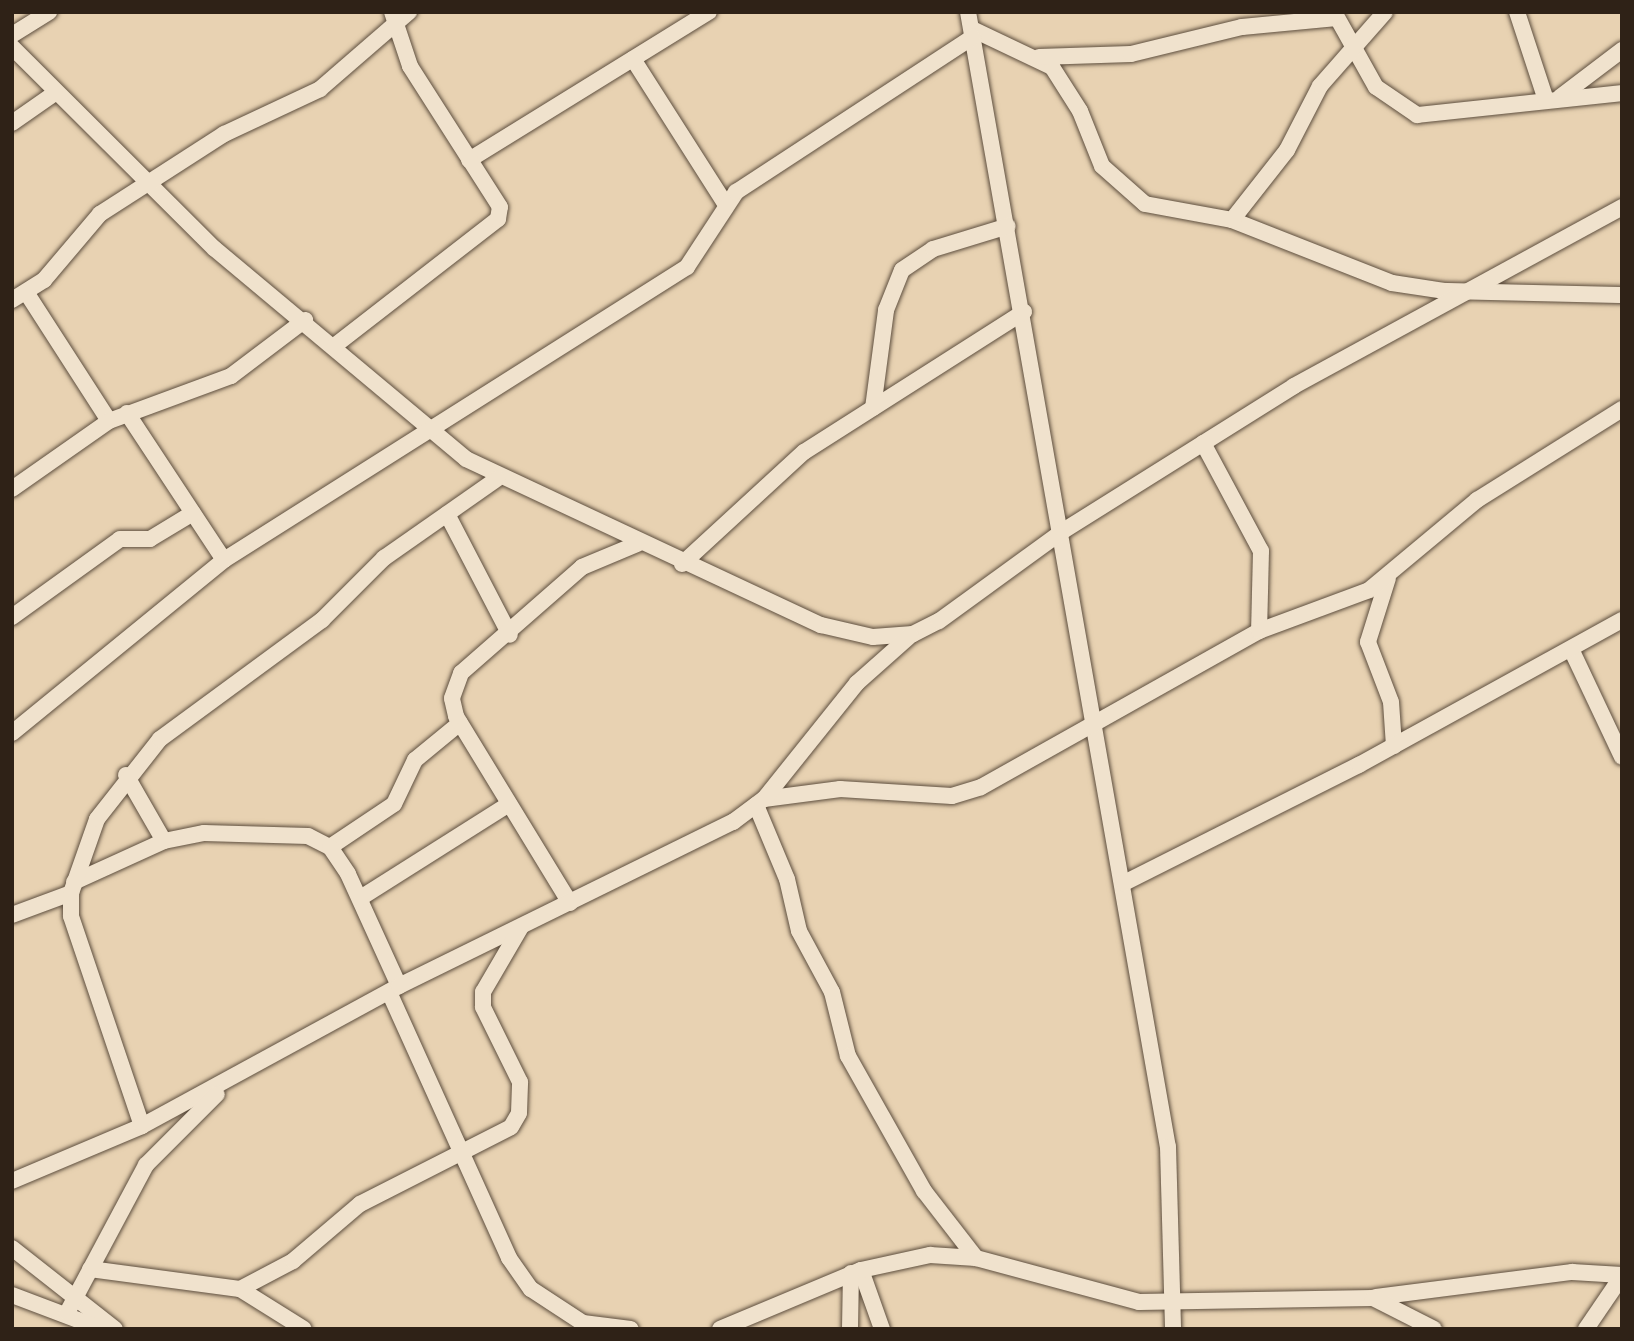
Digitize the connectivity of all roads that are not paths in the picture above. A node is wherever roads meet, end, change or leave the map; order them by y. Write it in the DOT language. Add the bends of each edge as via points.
graph roads {
  1 [pos="49,12"];
  2 [pos="409,12"];
  3 [pos="709,12"];
  4 [pos="968,12"];
  5 [pos="1385,12"];
  6 [pos="1335,15"];
  7 [pos="1522,15"];
  8 [pos="394,20"];
  9 [pos="972,33"];
  10 [pos="12,35"];
  11 [pos="1354,46"];
  12 [pos="12,47"];
  13 [pos="1622,50"];
  14 [pos="1040,57"];
  15 [pos="633,59"];
  16 [pos="55,93"];
  17 [pos="1622,93"];
  18 [pos="1553,98"];
  19 [pos="12,123"];
  20 [pos="470,160"];
  21 [pos="144,184"];
  22 [pos="726,205"];
  23 [pos="1622,207"];
  24 [pos="1233,220"];
  25 [pos="1008,226"];
  26 [pos="1469,292"];
  27 [pos="1622,295"];
  28 [pos="19,296"];
  29 [pos="1024,312"];
  30 [pos="304,320"];
  31 [pos="333,347"];
  32 [pos="873,408"];
  33 [pos="1622,409"];
  34 [pos="127,413"];
  35 [pos="109,421"];
  36 [pos="431,433"];
  37 [pos="1203,443"];
  38 [pos="497,479"];
  39 [pos="12,489"];
  40 [pos="193,513"];
  41 [pos="447,514"];
  42 [pos="1063,531"];
  43 [pos="637,544"];
  44 [pos="225,560"];
  45 [pos="682,564"];
  46 [pos="1388,578"];
  47 [pos="12,617"];
  48 [pos="1622,620"];
  49 [pos="1259,631"];
  50 [pos="913,634"];
  51 [pos="510,635"];
  52 [pos="1571,649"];
  53 [pos="1622,714"];
  54 [pos="1096,721"];
  55 [pos="1606,722"];
  56 [pos="460,723"];
  57 [pos="12,733"];
  58 [pos="1394,746"];
  59 [pos="1622,757"];
  60 [pos="126,775"];
  61 [pos="760,802"];
  62 [pos="509,804"];
  63 [pos="164,841"];
  64 [pos="330,848"];
  65 [pos="1124,883"];
  66 [pos="73,887"];
  67 [pos="362,897"];
  68 [pos="570,903"];
  69 [pos="12,915"];
  70 [pos="523,925"];
  71 [pos="394,989"];
  72 [pos="237,1076"];
  73 [pos="142,1126"];
  74 [pos="462,1154"];
  75 [pos="12,1181"];
  76 [pos="12,1248"];
  77 [pos="976,1258"];
  78 [pos="90,1269"];
  79 [pos="856,1271"];
  80 [pos="1622,1276"];
  81 [pos="240,1289"];
  82 [pos="77,1294"];
  83 [pos="12,1295"];
  84 [pos="1373,1298"];
  85 [pos="1172,1304"];
  86 [pos="66,1313"];
  87 [pos="103,1329"];
  88 [pos="115,1329"];
  89 [pos="304,1329"];
  90 [pos="631,1329"];
  91 [pos="719,1329"];
  92 [pos="850,1329"];
  93 [pos="882,1329"];
  94 [pos="1173,1329"];
  95 [pos="1434,1329"];
  96 [pos="1586,1329"];
  1 -- 10 [label="street"];
  2 -- 8 [label="street"];
  3 -- 15 [label="street"];
  4 -- 9 [label="street"];
  5 -- 11 [label="street"];
  6 -- 11 [label="street"];
  6 -- 14 [label="street" via="1242,27 1131,54"];
  7 -- 18 [label="street"];
  8 -- 20 [label="street" via="425,93"];
  8 -- 21 [label="street" via="320,89 224,134"];
  9 -- 14 [label="street"];
  9 -- 22 [label="street" via="825,128"];
  9 -- 25 [label="street"];
  11 -- 18 [label="street" via="1376,87 1417,115"];
  11 -- 24 [label="street"];
  12 -- 16 [label="street"];
  13 -- 18 [label="street"];
  14 -- 24 [label="street" via="1065,85 1102,166 1124,191 1145,204"];
  15 -- 20 [label="street"];
  15 -- 22 [label="street"];
  16 -- 19 [label="street"];
  16 -- 21 [label="street"];
  17 -- 18 [label="street"];
  20 -- 31 [label="street" via="500,207 498,219"];
  21 -- 28 [label="street" via="100,214 57,266"];
  21 -- 30 [label="street"];
  22 -- 36 [label="street" via="687,267"];
  23 -- 26 [label="street"];
  24 -- 26 [label="street" via="1392,283"];
  25 -- 29 [label="street"];
  25 -- 32 [label="street" via="933,249 902,270 886,310"];
  26 -- 27 [label="street"];
  26 -- 37 [label="street"];
  28 -- 35 [label="street"];
  29 -- 32 [label="street"];
  29 -- 42 [label="street"];
  30 -- 31 [label="street"];
  30 -- 34 [label="street" via="231,376"];
  31 -- 36 [label="street"];
  32 -- 45 [label="street" via="766,480"];
  33 -- 46 [label="street" via="1477,500"];
  34 -- 35 [label="street"];
  34 -- 40 [label="street"];
  35 -- 39 [label="street"];
  36 -- 38 [label="street"];
  36 -- 44 [label="street"];
  37 -- 42 [label="street"];
  37 -- 49 [label="street" via="1261,551"];
  38 -- 41 [label="street"];
  38 -- 43 [label="street"];
  40 -- 44 [label="street"];
  40 -- 47 [label="street" via="150,540 120,539"];
  41 -- 51 [label="street"];
  41 -- 60 [label="street" via="383,558 322,620 203,704"];
  42 -- 50 [label="street" via="972,599"];
  42 -- 54 [label="street"];
  43 -- 45 [label="street"];
  43 -- 51 [label="street" via="582,567"];
  44 -- 57 [label="street"];
  45 -- 50 [label="street" via="821,625 873,637"];
  46 -- 49 [label="street" via="1352,599"];
  46 -- 58 [label="street" via="1368,642 1391,702"];
  48 -- 52 [label="street"];
  49 -- 54 [label="street"];
  50 -- 61 [label="street" via="857,683"];
  51 -- 56 [label="street" via="454,685"];
  52 -- 55 [label="street"];
  52 -- 58 [label="street"];
  53 -- 55 [label="street"];
  54 -- 61 [label="street" via="965,794 840,789"];
  54 -- 65 [label="street"];
  55 -- 59 [label="street"];
  56 -- 62 [label="street"];
  56 -- 64 [label="street" via="415,760 394,804"];
  58 -- 65 [label="street"];
  60 -- 63 [label="street"];
  60 -- 66 [label="street" via="97,819"];
  61 -- 68 [label="street" via="688,848"];
  61 -- 77 [label="street" via="787,879 799,931 832,992 858,1077 924,1191"];
  62 -- 67 [label="street"];
  62 -- 68 [label="street"];
  63 -- 64 [label="street" via="226,831 308,836"];
  63 -- 66 [label="street"];
  64 -- 67 [label="street"];
  65 -- 85 [label="street" via="1168,1147"];
  66 -- 69 [label="street"];
  66 -- 73 [label="street" via="78,947"];
  67 -- 71 [label="street"];
  68 -- 70 [label="street"];
  70 -- 71 [label="street"];
  70 -- 74 [label="street" via="483,992 484,1007 520,1082 520,1113 510,1127"];
  71 -- 72 [label="street"];
  71 -- 74 [label="street"];
  72 -- 73 [label="street"];
  72 -- 78 [label="street" via="146,1165"];
  73 -- 75 [label="street"];
  74 -- 81 [label="street" via="353,1209 293,1261"];
  74 -- 90 [label="street" via="509,1258 531,1289 583,1323"];
  76 -- 82 [label="street"];
  77 -- 79 [label="street" via="930,1255"];
  77 -- 85 [label="street" via="1113,1298"];
  78 -- 81 [label="street"];
  78 -- 82 [label="street"];
  79 -- 91 [label="street"];
  79 -- 92 [label="street"];
  79 -- 93 [label="street"];
  80 -- 84 [label="street" via="1572,1272"];
  80 -- 96 [label="street"];
  81 -- 89 [label="street"];
  82 -- 86 [label="street"];
  82 -- 88 [label="street"];
  83 -- 86 [label="street"];
  84 -- 85 [label="street" via="1252,1296"];
  84 -- 95 [label="street"];
  85 -- 94 [label="street"];
  86 -- 87 [label="street"];
}
